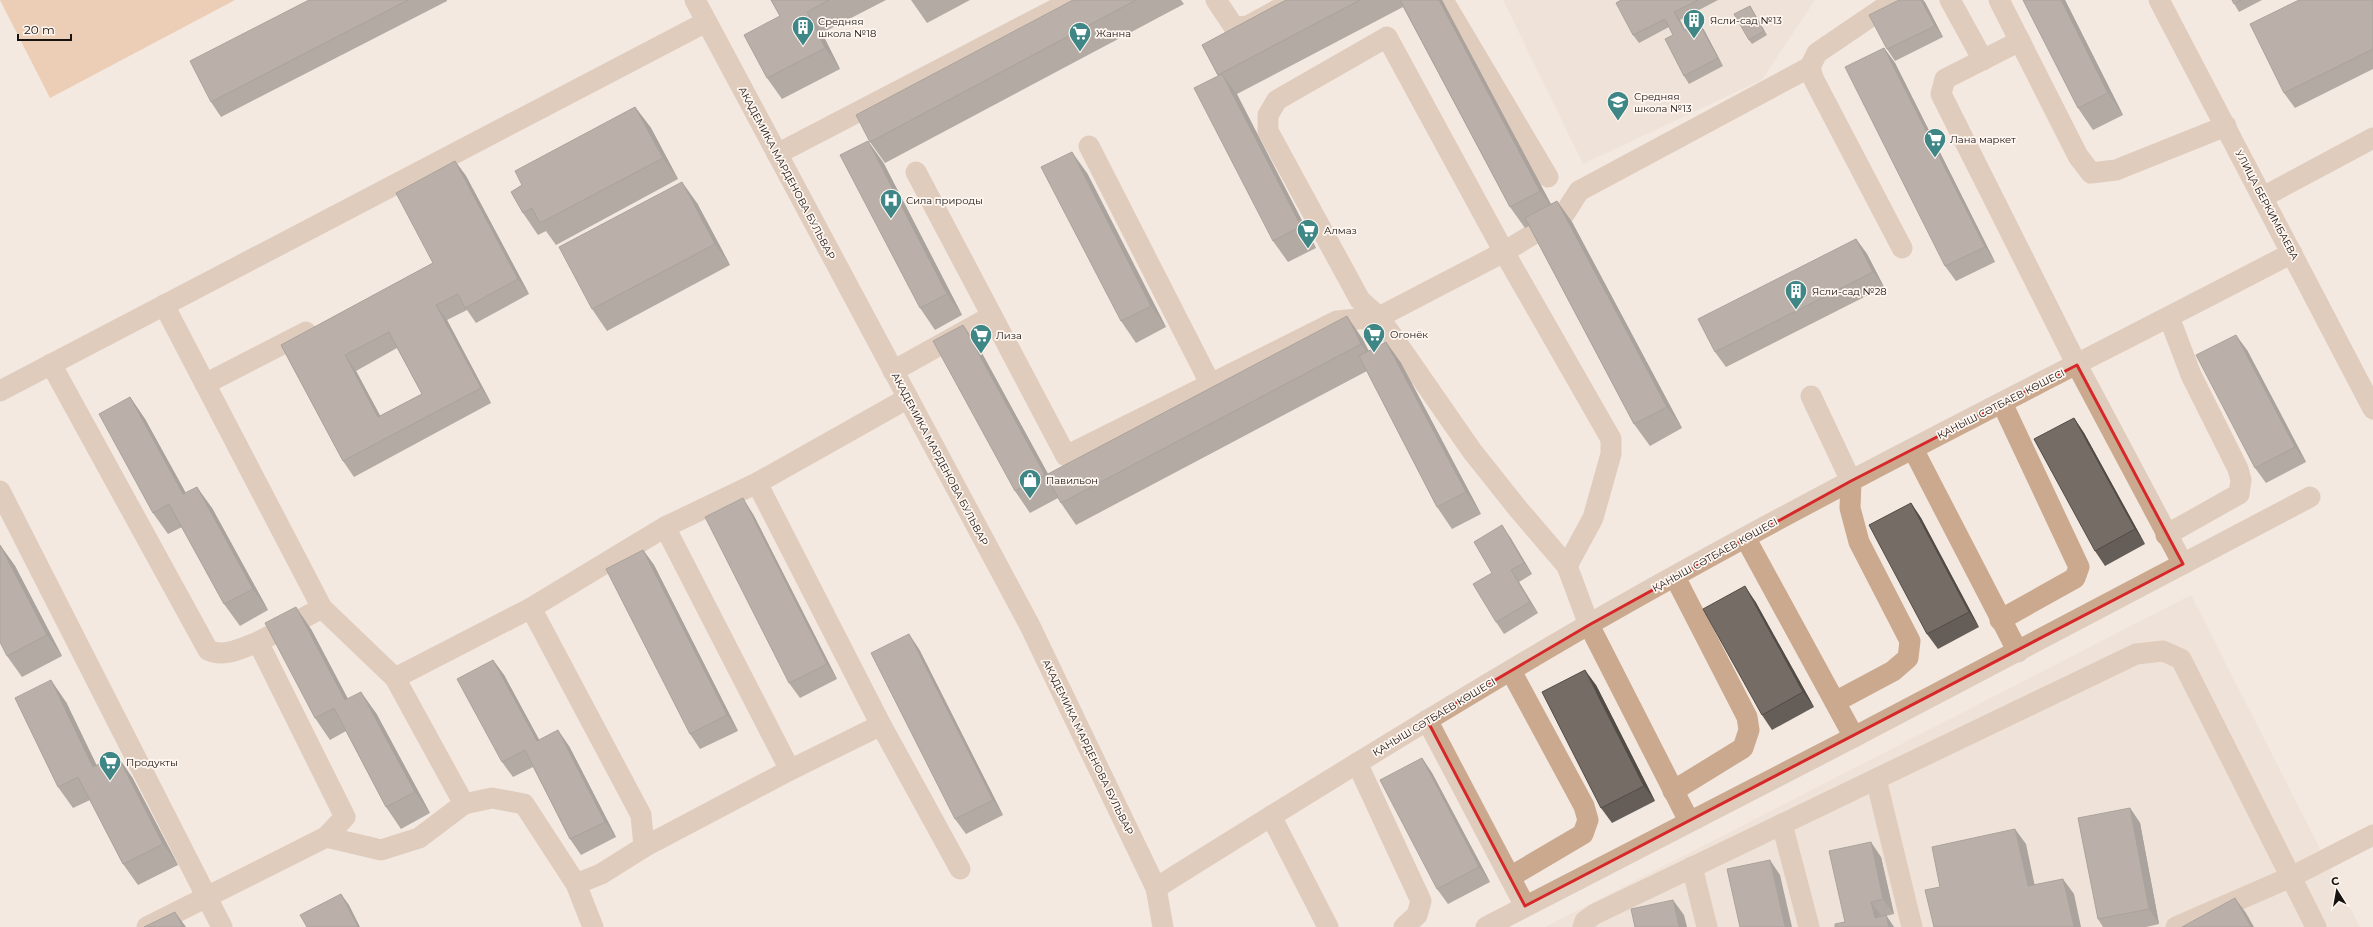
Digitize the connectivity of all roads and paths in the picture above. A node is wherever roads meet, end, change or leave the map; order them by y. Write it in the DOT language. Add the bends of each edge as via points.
graph roads {
  1 [pos="695,0"];
  2 [pos="1073,0"];
  3 [pos="1216,0"];
  4 [pos="1295,0"];
  5 [pos="1444,0"];
  6 [pos="1895,0"];
  7 [pos="1950,0"];
  8 [pos="1999,0"];
  9 [pos="2159,0"];
  10 [pos="1870,9"];
  11 [pos="706,22"];
  12 [pos="2020,41"];
  13 [pos="1983,60"];
  14 [pos="1810,67"];
  15 [pos="2226,126"];
  16 [pos="2373,138"];
  17 [pos="1089,146"];
  18 [pos="777,154"];
  19 [pos="916,172"];
  20 [pos="1548,177"];
  21 [pos="2263,197"];
  22 [pos="1902,248"];
  23 [pos="1504,252"];
  24 [pos="2292,253"];
  25 [pos="164,305"];
  26 [pos="992,316"];
  27 [pos="1379,317"];
  28 [pos="2169,317"];
  29 [pos="324,323"];
  30 [pos="51,364"];
  31 [pos="2077,365"];
  32 [pos="893,371"];
  33 [pos="1210,383"];
  34 [pos="205,384"];
  35 [pos="0,391"];
  36 [pos="1812,396"];
  37 [pos="908,398"];
  38 [pos="2002,403"];
  39 [pos="2373,410"];
  40 [pos="1913,449"];
  41 [pos="1851,481"];
  42 [pos="757,483"];
  43 [pos="0,491"];
  44 [pos="2310,497"];
  45 [pos="665,527"];
  46 [pos="2166,535"];
  47 [pos="1746,538"];
  48 [pos="2183,564"];
  49 [pos="1567,566"];
  50 [pos="1676,577"];
  51 [pos="322,608"];
  52 [pos="531,608"];
  53 [pos="2000,620"];
  54 [pos="1588,625"];
  55 [pos="258,642"];
  56 [pos="2018,652"];
  57 [pos="1511,671"];
  58 [pos="395,678"];
  59 [pos="1835,702"];
  60 [pos="1427,720"];
  61 [pos="881,725"];
  62 [pos="1854,738"];
  63 [pos="1357,763"];
  64 [pos="790,770"];
  65 [pos="1876,779"];
  66 [pos="1673,792"];
  67 [pos="464,804"];
  68 [pos="1271,816"];
  69 [pos="1689,821"];
  70 [pos="1782,824"];
  71 [pos="2373,836"];
  72 [pos="326,837"];
  73 [pos="644,847"];
  74 [pos="1692,867"];
  75 [pos="960,868"];
  76 [pos="1510,877"];
  77 [pos="2291,877"];
  78 [pos="576,884"];
  79 [pos="1156,888"];
  80 [pos="206,898"];
  81 [pos="1525,906"];
  82 [pos="147,927"];
  83 [pos="222,927"];
  84 [pos="593,927"];
  85 [pos="1163,927"];
  86 [pos="1328,927"];
  87 [pos="1404,927"];
  88 [pos="1486,927"];
  89 [pos="1583,927"];
  90 [pos="1707,927"];
  91 [pos="1809,927"];
  92 [pos="1912,927"];
  93 [pos="2176,927"];
  94 [pos="2316,927"];
  1 -- 11 [label="street, АКАДЕМИКА МАРДЕНОВА БУЛЬВАР"];
  2 -- 18 [label="street"];
  3 -- 4 [label="street" via="1234,27 1248,26"];
  5 -- 20 [label="street"];
  6 -- 10 [label="street"];
  7 -- 13 [label="street"];
  8 -- 12 [label="street"];
  9 -- 15 [label="street, УЛИЦА БЕРКИМБАЕВА"];
  10 -- 14 [label="street" via="1817,53"];
  11 -- 18 [label="street, АКАДЕМИКА МАРДЕНОВА БУЛЬВАР"];
  11 -- 25 [label="street"];
  12 -- 13 [label="street"];
  12 -- 15 [label="street" via="2078,156 2091,173 2116,170"];
  13 -- 31 [label="street" via="1945,80 1941,94"];
  14 -- 22 [label="street" via="1813,78"];
  14 -- 23 [label="street" via="1579,190 1563,216"];
  15 -- 21 [label="street, УЛИЦА БЕРКИМБАЕВА"];
  16 -- 21 [label="street"];
  17 -- 33 [label="street"];
  18 -- 32 [label="street, АКАДЕМИКА МАРДЕНОВА БУЛЬВАР"];
  19 -- 26 [label="street"];
  21 -- 24 [label="street, УЛИЦА БЕРКИМБАЕВА"];
  23 -- 27 [label="street"];
  23 -- 27 [label="street" via="1387,37 1277,100 1268,114 1268,131 1360,300"];
  23 -- 49 [label="street" via="1611,439 1611,454 1593,518"];
  24 -- 28 [label="street, ҚАНЫШ СӘТБАЕВ КӨШЕСІ"];
  24 -- 39 [label="street, УЛИЦА БЕРКИМБАЕВА"];
  25 -- 30 [label="street"];
  25 -- 34 [label="street"];
  26 -- 32 [label="street"];
  26 -- 33 [label="street" via="1066,456"];
  27 -- 33 [label="street" via="1337,321"];
  27 -- 49 [label="street" via="1472,451"];
  28 -- 31 [label="street, ҚАНЫШ СӘТБАЕВ КӨШЕСІ"];
  28 -- 46 [label="street" via="2191,374 2241,480 2239,494"];
  29 -- 34 [label="street"];
  30 -- 35 [label="street"];
  30 -- 55 [label="street" via="208,650 224,654"];
  31 -- 38 [label="street, ҚАНЫШ СӘТБАЕВ КӨШЕСІ"];
  31 -- 46 [label="street"];
  32 -- 37 [label="street, АКАДЕМИКА МАРДЕНОВА БУЛЬВАР"];
  34 -- 51 [label="street"];
  36 -- 41 [label="street"];
  37 -- 42 [label="street"];
  37 -- 79 [label="street, АКАДЕМИКА МАРДЕНОВА БУЛЬВАР" via="1030,626"];
  38 -- 40 [label="street, ҚАНЫШ СӘТБАЕВ КӨШЕСІ"];
  38 -- 53 [label="street" via="2079,567 2075,578"];
  40 -- 41 [label="street, ҚАНЫШ СӘТБАЕВ КӨШЕСІ"];
  40 -- 53 [label="street"];
  41 -- 47 [label="street, ҚАНЫШ СӘТБАЕВ КӨШЕСІ"];
  41 -- 59 [label="street" via="1850,508 1859,542 1910,641 1908,658 1893,671"];
  42 -- 45 [label="street"];
  42 -- 61 [label="street"];
  43 -- 80 [label="street"];
  44 -- 48 [label="street"];
  45 -- 52 [label="street"];
  45 -- 64 [label="street"];
  46 -- 48 [label="street"];
  47 -- 50 [label="street, ҚАНЫШ СӘТБАЕВ КӨШЕСІ"];
  47 -- 59 [label="street"];
  48 -- 56 [label="street"];
  49 -- 54 [label="street"];
  50 -- 54 [label="street, ҚАНЫШ СӘТБАЕВ КӨШЕСІ"];
  50 -- 66 [label="street" via="1747,717 1749,730 1743,748"];
  51 -- 55 [label="street"];
  51 -- 58 [label="street"];
  52 -- 58 [label="street"];
  52 -- 73 [label="street" via="641,815"];
  53 -- 56 [label="street"];
  54 -- 57 [label="street, ҚАНЫШ СӘТБАЕВ КӨШЕСІ"];
  54 -- 66 [label="street"];
  55 -- 72 [label="street" via="345,817"];
  56 -- 62 [label="street"];
  57 -- 60 [label="street, ҚАНЫШ СӘТБАЕВ КӨШЕСІ"];
  57 -- 76 [label="street" via="1584,806 1588,820 1583,834"];
  58 -- 67 [label="street"];
  59 -- 62 [label="street"];
  60 -- 63 [label="street, ҚАНЫШ СӘТБАЕВ КӨШЕСІ"];
  60 -- 76 [label="street"];
  61 -- 64 [label="street"];
  61 -- 75 [label="street"];
  62 -- 69 [label="street"];
  63 -- 68 [label="street, ҚАНЫШ СӘТБАЕВ КӨШЕСІ"];
  63 -- 87 [label="street" via="1421,901 1417,915"];
  64 -- 73 [label="street"];
  65 -- 70 [label="street"];
  65 -- 77 [label="street" via="2136,654 2163,651 2181,660"];
  65 -- 92 [label="street"];
  66 -- 69 [label="street"];
  67 -- 72 [label="street" via="419,838 381,850"];
  67 -- 78 [label="street" via="492,798 524,804"];
  68 -- 79 [label="street, ҚАНЫШ СӘТБАЕВ КӨШЕСІ"];
  68 -- 86 [label="street"];
  69 -- 81 [label="street"];
  70 -- 74 [label="street"];
  70 -- 91 [label="street"];
  71 -- 77 [label="street"];
  72 -- 80 [label="street"];
  73 -- 78 [label="street" via="601,874"];
  74 -- 89 [label="street" via="1595,914 1585,920"];
  74 -- 90 [label="street"];
  76 -- 81 [label="street"];
  77 -- 93 [label="street"];
  77 -- 94 [label="street"];
  78 -- 84 [label="street"];
  79 -- 85 [label="street, АКАДЕМИКА МАРДЕНОВА БУЛЬВАР"];
  80 -- 82 [label="street"];
  80 -- 83 [label="street"];
  81 -- 88 [label="street"];
}
